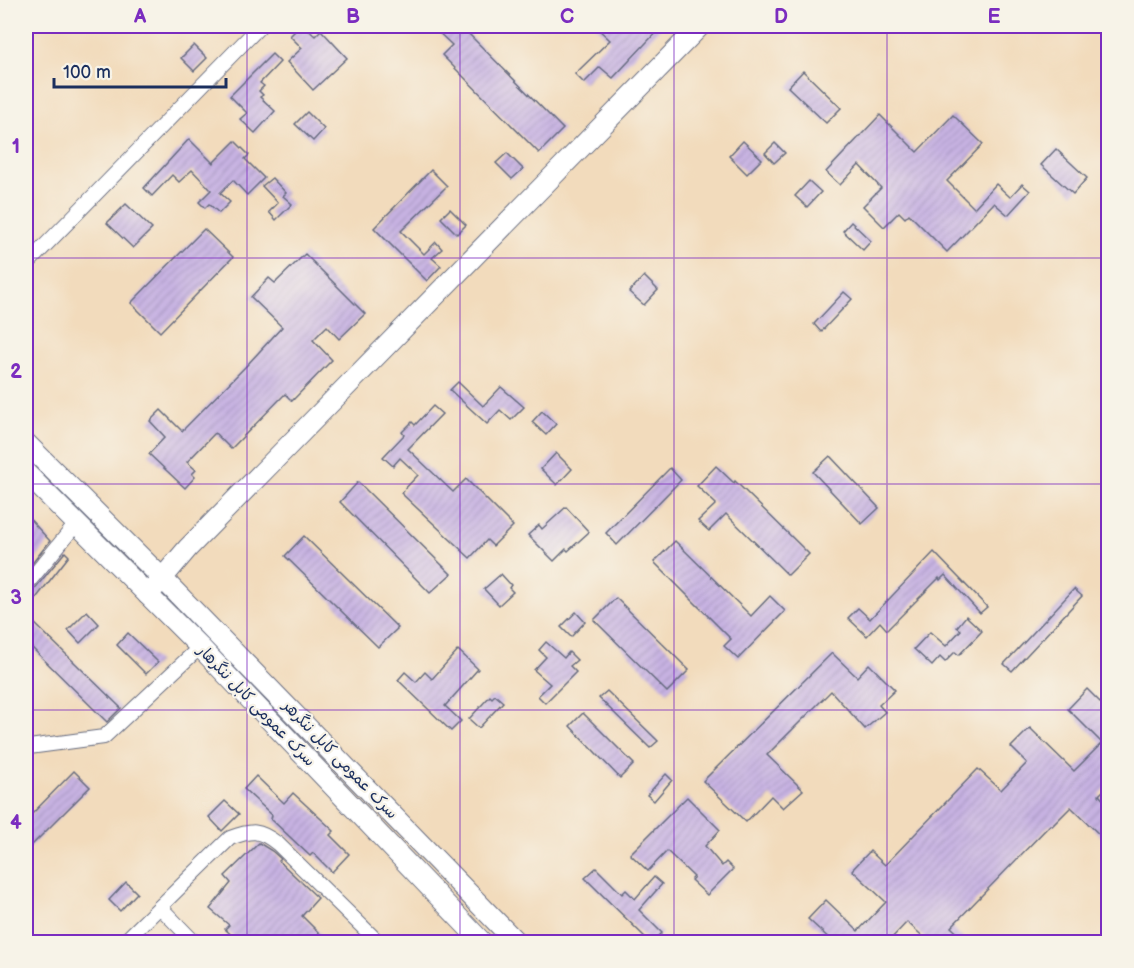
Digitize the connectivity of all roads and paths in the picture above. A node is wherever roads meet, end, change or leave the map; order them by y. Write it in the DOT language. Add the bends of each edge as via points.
graph roads {
  1 [pos="260,26"];
  2 [pos="700,26"];
  3 [pos="26,265"];
  4 [pos="26,443"];
  5 [pos="26,473"];
  6 [pos="76,524"];
  7 [pos="163,579"];
  8 [pos="26,585"];
  9 [pos="148,595"];
  10 [pos="200,647"];
  11 [pos="26,751"];
  12 [pos="160,907"];
  13 [pos="124,942"];
  14 [pos="194,942"];
  15 [pos="378,942"];
  16 [pos="482,942"];
  17 [pos="516,942"];
  1 -- 3 [label="street"];
  2 -- 7 [label="highway" via="188,548"];
  4 -- 7 [label="highway"];
  5 -- 6 [label="highway, سرک عمومی کابل ننگرهار"];
  6 -- 8 [label="street"];
  6 -- 9 [label="highway, سرک عمومی کابل ننگرهار"];
  7 -- 9 [label="highway"];
  7 -- 17 [label="highway, سرک عمومی کابل ننگرهر"];
  9 -- 10 [label="highway, سرک عمومی کابل ننگرهار"];
  10 -- 11 [label="street" via="104,737 29,747"];
  10 -- 16 [label="highway, سرک عمومی کابل ننگرهار"];
  12 -- 13 [label="street"];
  12 -- 14 [label="street"];
  12 -- 15 [label="street" via="230,838 245,832 263,832"];
}
